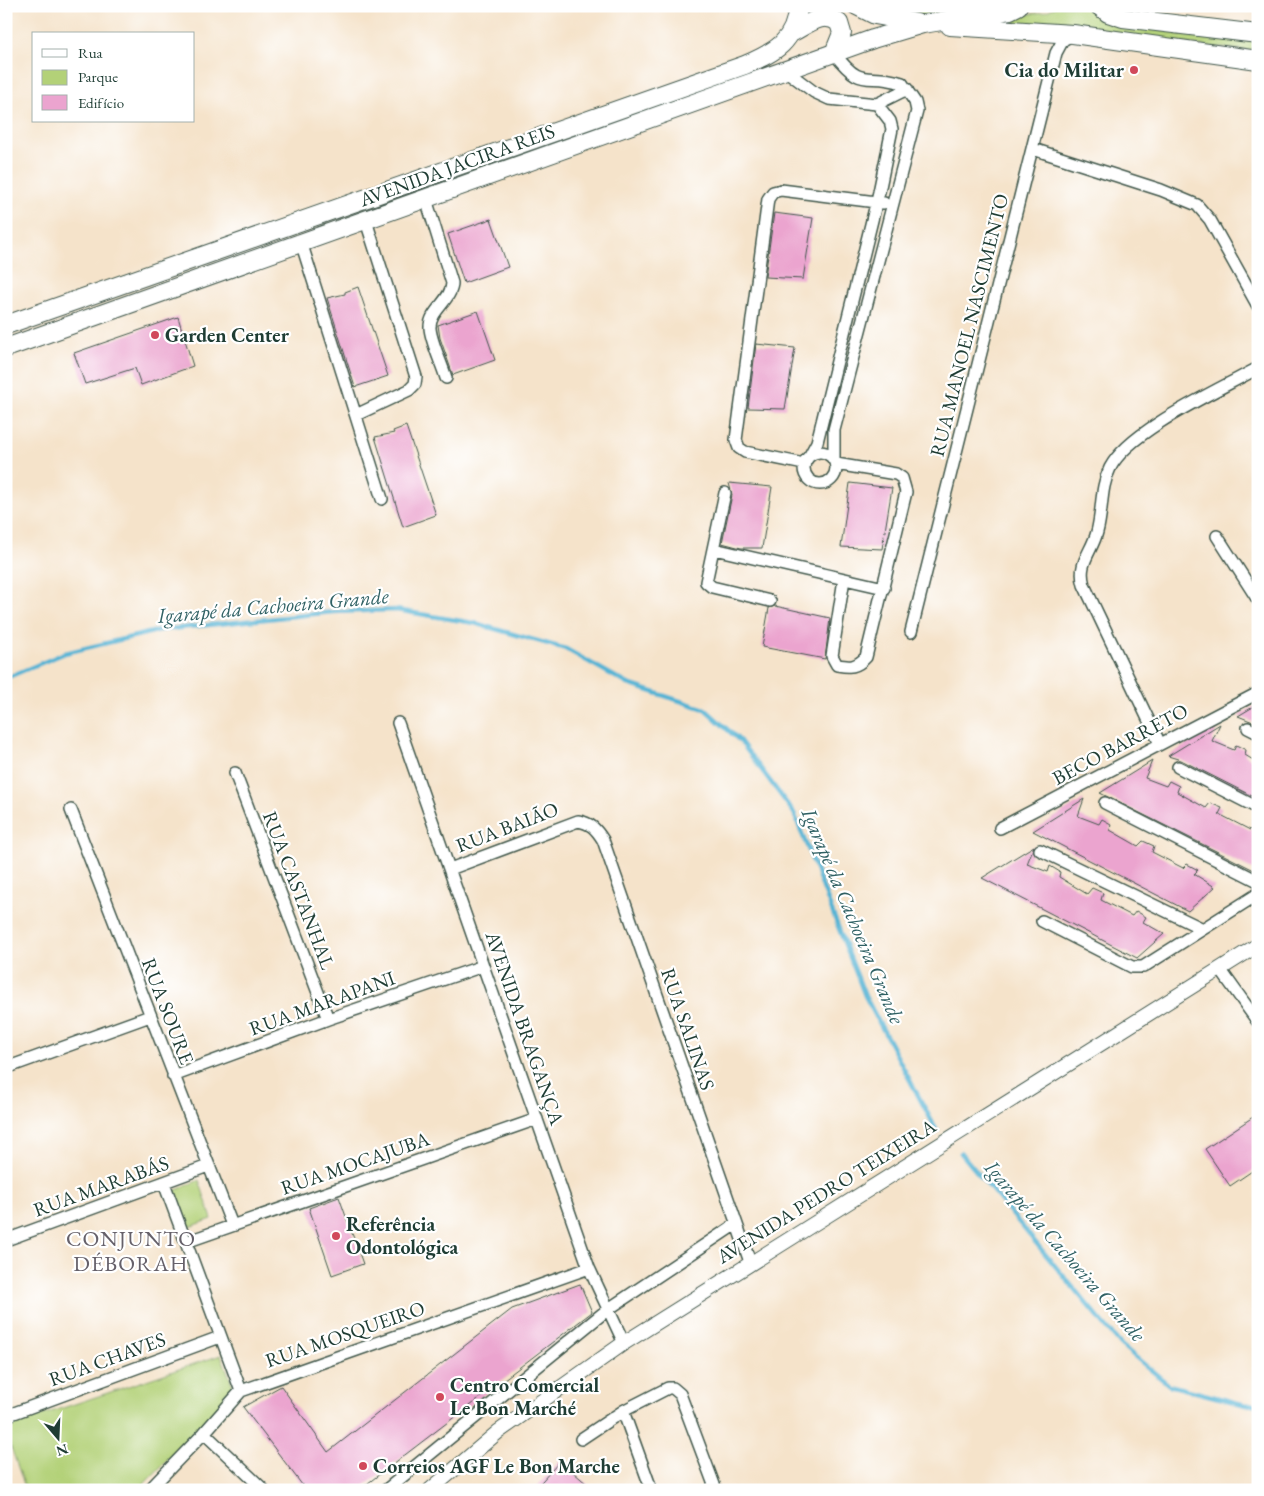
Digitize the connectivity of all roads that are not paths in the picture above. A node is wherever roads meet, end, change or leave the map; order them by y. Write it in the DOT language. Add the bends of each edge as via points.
graph roads {
  1 [pos="798,6"];
  2 [pos="857,6"];
  3 [pos="1018,6"];
  4 [pos="1099,6"];
  5 [pos="924,24"];
  6 [pos="793,32"];
  7 [pos="1072,34"];
  8 [pos="1258,34"];
  9 [pos="834,53"];
  10 [pos="1258,60"];
  11 [pos="786,70"];
  12 [pos="908,89"];
  13 [pos="877,104"];
  14 [pos="1033,149"];
  15 [pos="426,199"];
  16 [pos="876,202"];
  17 [pos="893,205"];
  18 [pos="366,221"];
  19 [pos="300,242"];
  20 [pos="1258,306"];
  21 [pos="6,325"];
  22 [pos="6,348"];
  23 [pos="1258,368"];
  24 [pos="446,378"];
  25 [pos="356,415"];
  26 [pos="807,460"];
  27 [pos="835,462"];
  28 [pos="724,493"];
  29 [pos="382,498"];
  30 [pos="1217,536"];
  31 [pos="714,549"];
  32 [pos="844,579"];
  33 [pos="884,588"];
  34 [pos="1258,600"];
  35 [pos="770,601"];
  36 [pos="911,632"];
  37 [pos="1258,693"];
  38 [pos="398,723"];
  39 [pos="1160,744"];
  40 [pos="1178,766"];
  41 [pos="235,773"];
  42 [pos="1105,803"];
  43 [pos="1258,808"];
  44 [pos="72,810"];
  45 [pos="578,821"];
  46 [pos="1000,828"];
  47 [pos="1040,850"];
  48 [pos="450,869"];
  49 [pos="1258,882"];
  50 [pos="1258,894"];
  51 [pos="1042,921"];
  52 [pos="1203,929"];
  53 [pos="1258,945"];
  54 [pos="483,966"];
  55 [pos="1220,969"];
  56 [pos="150,1016"];
  57 [pos="328,1019"];
  58 [pos="1258,1022"];
  59 [pos="6,1068"];
  60 [pos="173,1076"];
  61 [pos="536,1119"];
  62 [pos="208,1166"];
  63 [pos="164,1183"];
  64 [pos="736,1224"];
  65 [pos="232,1226"];
  66 [pos="6,1240"];
  67 [pos="186,1242"];
  68 [pos="750,1262"];
  69 [pos="590,1268"];
  70 [pos="607,1310"];
  71 [pos="220,1337"];
  72 [pos="624,1342"];
  73 [pos="241,1391"];
  74 [pos="623,1411"];
  75 [pos="6,1416"];
  76 [pos="204,1433"];
  77 [pos="581,1439"];
  78 [pos="649,1483"];
  79 [pos="149,1490"];
  80 [pos="264,1490"];
  81 [pos="386,1490"];
  82 [pos="430,1490"];
  83 [pos="716,1490"];
  1 -- 6 [label="main road"];
  2 -- 5 [label="main road" via="874,15"];
  3 -- 5 [label="main road"];
  4 -- 8 [label="main road" via="1123,18"];
  5 -- 7 [label="main road"];
  5 -- 9 [label="main road, AVENIDA JACIRA REIS"];
  6 -- 9 [label="main road, AVENIDA JACIRA REIS" via="819,18 832,18 839,23 842,33"];
  6 -- 21 [label="main road, AVENIDA JACIRA REIS" via="777,48 745,65"];
  7 -- 10 [label="main road"];
  7 -- 14 [label="street, RUA MANOEL NASCIMENTO" via="1059,45 1056,53"];
  9 -- 11 [label="main road, AVENIDA JACIRA REIS"];
  9 -- 12 [label="street" via="856,77 895,81"];
  11 -- 13 [label="street" via="814,92 830,99"];
  11 -- 15 [label="main road, AVENIDA JACIRA REIS"];
  12 -- 13 [label="street"];
  12 -- 17 [label="street" via="917,111"];
  13 -- 16 [label="street" via="892,129"];
  14 -- 20 [label="street" via="1168,192 1197,205 1210,220"];
  14 -- 36 [label="street, RUA MANOEL NASCIMENTO"];
  15 -- 18 [label="main road, AVENIDA JACIRA REIS"];
  15 -- 24 [label="street" via="452,283 452,290 432,319 430,328"];
  16 -- 17 [label="street"];
  16 -- 26 [label="street" via="818,442"];
  16 -- 26 [label="street" via="781,190 773,192 768,199 736,440 745,452"];
  17 -- 27 [label="street" via="834,430"];
  18 -- 19 [label="main road, AVENIDA JACIRA REIS"];
  18 -- 25 [label="street" via="416,376 415,384 409,390"];
  19 -- 22 [label="main road, AVENIDA JACIRA REIS"];
  19 -- 25 [label="street"];
  23 -- 39 [label="street" via="1140,434 1122,450 1110,468 1098,529 1082,565 1084,585"];
  25 -- 29 [label="street"];
  26 -- 27 [label="street" via="820,452"];
  26 -- 27 [label="street" via="808,479 822,484 828,483 835,475"];
  27 -- 33 [label="street" via="896,474 905,484 906,492"];
  28 -- 31 [label="street"];
  30 -- 34 [label="street"];
  31 -- 32 [label="street"];
  31 -- 35 [label="street" via="707,585"];
  32 -- 33 [label="street"];
  32 -- 33 [label="street" via="832,656 837,665 854,667 866,658"];
  37 -- 39 [label="street, BECO BARRETO"];
  38 -- 48 [label="street, AVENIDA BRAGANÇA"];
  39 -- 46 [label="street, BECO BARRETO"];
  40 -- 43 [label="street"];
  41 -- 57 [label="street, RUA CASTANHAL"];
  42 -- 49 [label="street"];
  44 -- 56 [label="street, RUA SOURE"];
  45 -- 48 [label="street, RUA BAIÃO"];
  45 -- 64 [label="street, RUA SALINAS" via="587,822 603,840"];
  47 -- 52 [label="street"];
  48 -- 54 [label="street, AVENIDA BRAGANÇA"];
  50 -- 52 [label="street"];
  51 -- 52 [label="street" via="1132,967 1152,963"];
  53 -- 55 [label="street, AVENIDA PEDRO TEIXEIRA"];
  54 -- 57 [label="street, RUA MARAPANI"];
  54 -- 61 [label="street, AVENIDA BRAGANÇA"];
  55 -- 58 [label="street"];
  55 -- 68 [label="street, AVENIDA PEDRO TEIXEIRA"];
  56 -- 59 [label="street"];
  56 -- 60 [label="street, RUA SOURE"];
  57 -- 60 [label="street, RUA MARAPANI"];
  60 -- 62 [label="street, RUA SOURE"];
  61 -- 65 [label="street, RUA MOCAJUBA"];
  61 -- 69 [label="street, AVENIDA BRAGANÇA"];
  62 -- 63 [label="street, RUA MARABÁS"];
  62 -- 65 [label="street, RUA SOURE"];
  63 -- 66 [label="street, RUA MARABÁS"];
  63 -- 67 [label="street"];
  64 -- 68 [label="street, RUA SALINAS"];
  64 -- 70 [label="street, AVENIDA PEDRO TEIXEIRA"];
  65 -- 67 [label="street, RUA MOCAJUBA"];
  67 -- 71 [label="street"];
  68 -- 72 [label="street, AVENIDA PEDRO TEIXEIRA"];
  69 -- 70 [label="street, AVENIDA BRAGANÇA"];
  69 -- 73 [label="street, RUA MOSQUEIRO"];
  70 -- 72 [label="street, AVENIDA BRAGANÇA"];
  70 -- 81 [label="street, AVENIDA PEDRO TEIXEIRA"];
  71 -- 73 [label="street"];
  71 -- 75 [label="street, RUA CHAVES"];
  72 -- 82 [label="street, AVENIDA PEDRO TEIXEIRA" via="498,1432"];
  73 -- 76 [label="street, RUA MOSQUEIRO"];
  74 -- 77 [label="street"];
  74 -- 78 [label="street"];
  74 -- 83 [label="street" via="668,1388 677,1390"];
  76 -- 79 [label="street, RUA MOSQUEIRO"];
  76 -- 80 [label="street"];
}
